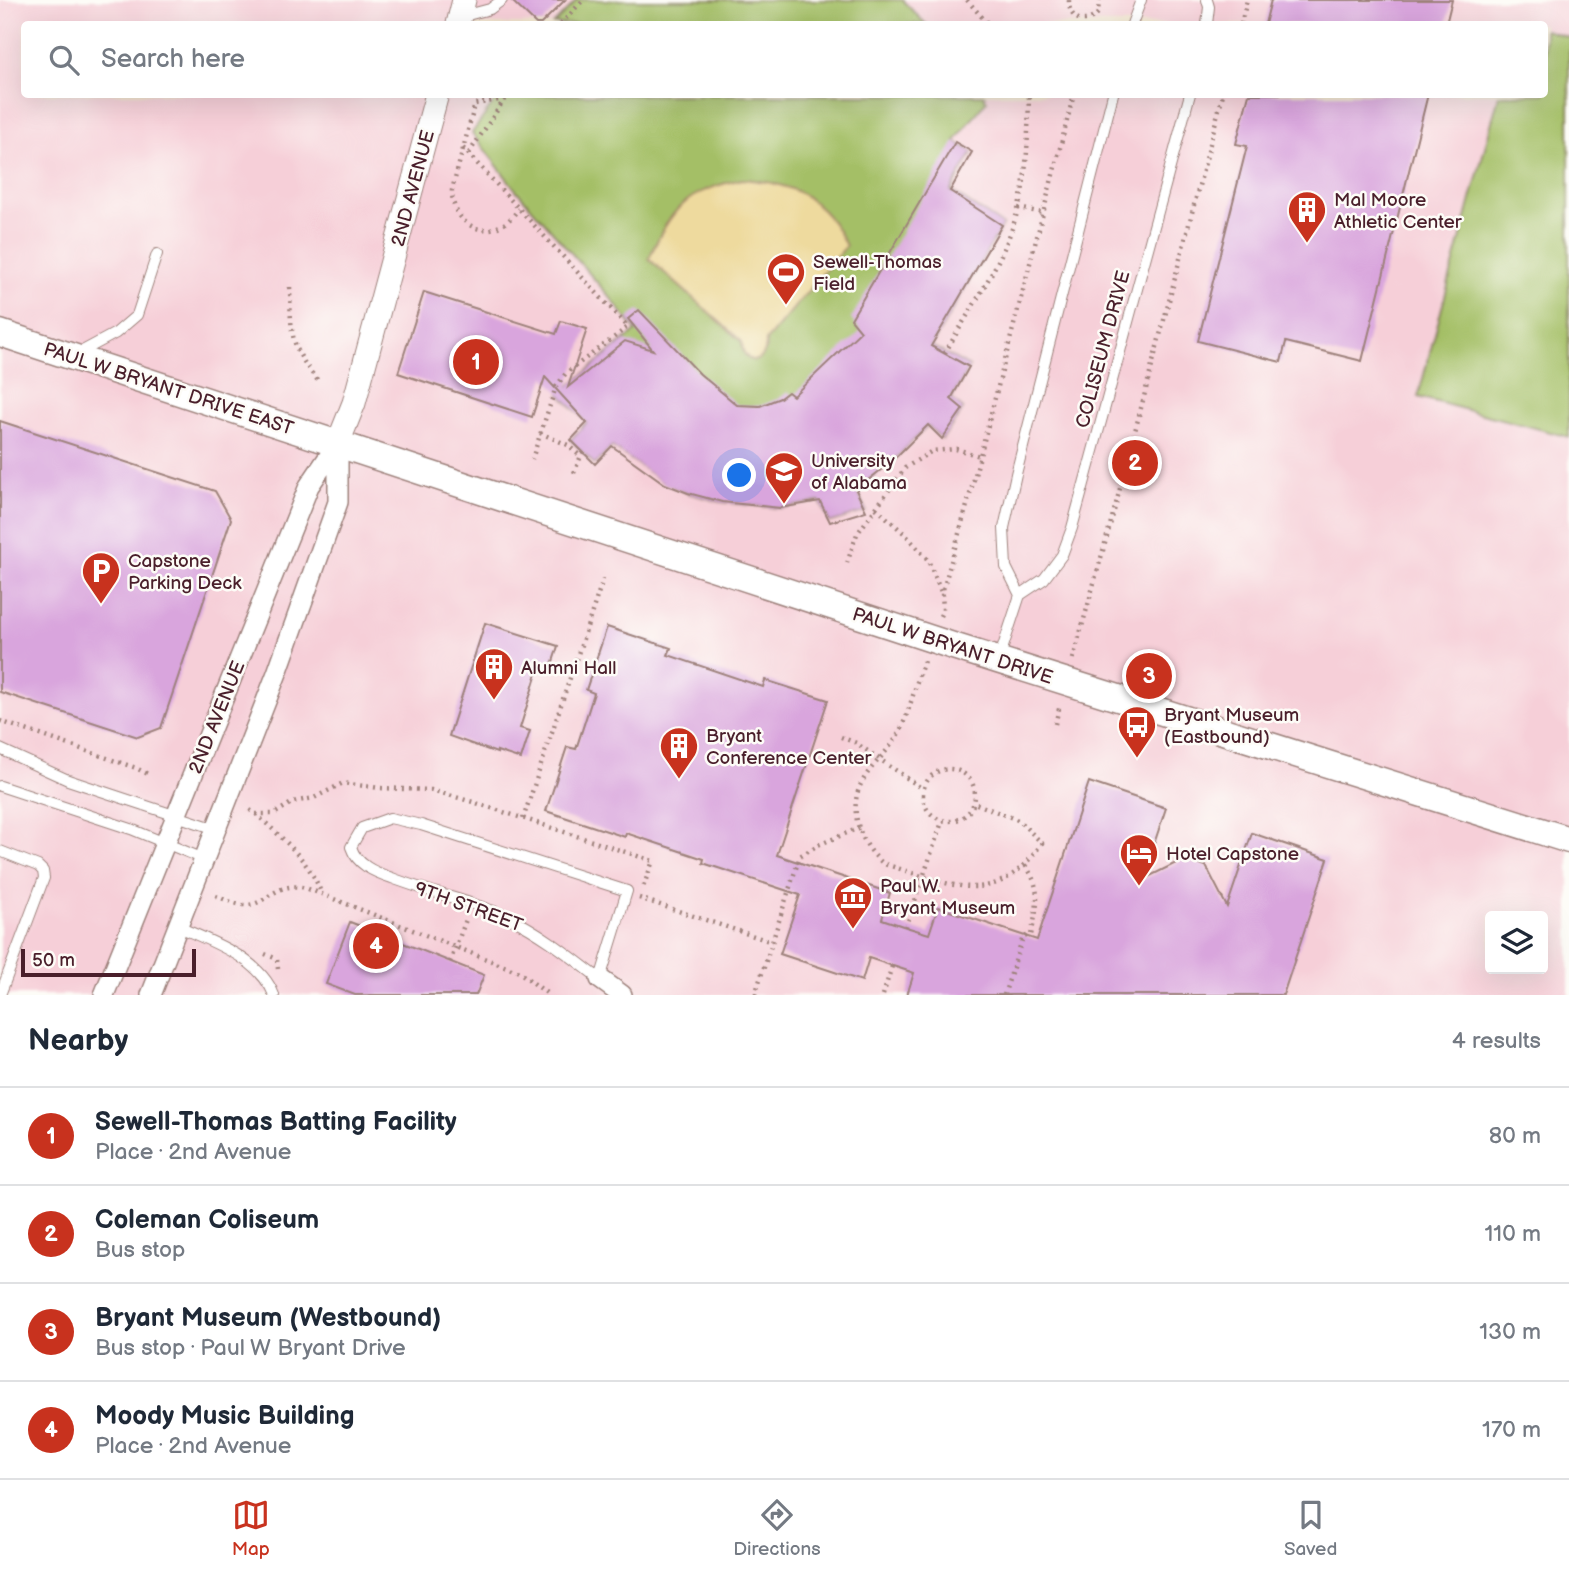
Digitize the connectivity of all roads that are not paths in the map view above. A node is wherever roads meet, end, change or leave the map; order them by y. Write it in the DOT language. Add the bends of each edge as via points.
graph roads {
  1 [pos="502,0"];
  2 [pos="1141,0"];
  3 [pos="1208,0"];
  4 [pos="460,14"];
  5 [pos="1133,21"];
  6 [pos="1207,21"];
  7 [pos="437,98"];
  8 [pos="1112,98"];
  9 [pos="1189,98"];
  10 [pos="157,254"];
  11 [pos="0,333"];
  12 [pos="72,356"];
  13 [pos="338,443"];
  14 [pos="1020,595"];
  15 [pos="999,659"];
  16 [pos="0,749"];
  17 [pos="0,786"];
  18 [pos="176,814"];
  19 [pos="216,830"];
  20 [pos="1569,840"];
  21 [pos="164,843"];
  22 [pos="0,851"];
  23 [pos="205,859"];
  24 [pos="178,927"];
  25 [pos="600,979"];
  26 [pos="0,995"];
  27 [pos="104,995"];
  28 [pos="151,995"];
  29 [pos="274,995"];
  30 [pos="622,995"];
  1 -- 4 [label="lane" via="490,9"];
  2 -- 5 [label="lane"];
  3 -- 6 [label="lane"];
  7 -- 13 [label="street, 2ND AVENUE" via="354,403"];
  8 -- 14 [label="lane" via="1004,528 1006,567"];
  9 -- 14 [label="lane, COLISEUM DRIVE" via="1072,528 1062,555 1044,579"];
  10 -- 12 [label="lane" via="137,314 116,333"];
  11 -- 12 [label="main road, PAUL W BRYANT DRIVE EAST"];
  12 -- 13 [label="main road, PAUL W BRYANT DRIVE EAST"];
  13 -- 15 [label="main road, PAUL W BRYANT DRIVE"];
  13 -- 18 [label="street, 2ND AVENUE" via="309,486"];
  13 -- 19 [label="street, 2ND AVENUE" via="338,502"];
  14 -- 15 [label="lane"];
  15 -- 20 [label="main road, PAUL W BRYANT DRIVE"];
  16 -- 18 [label="lane" via="68,780"];
  17 -- 21 [label="lane"];
  18 -- 19 [label="lane"];
  18 -- 21 [label="street, 2ND AVENUE"];
  19 -- 23 [label="street, 2ND AVENUE"];
  21 -- 23 [label="lane"];
  21 -- 27 [label="street, 2ND AVENUE"];
  22 -- 26 [label="lane" via="38,866 44,878"];
  23 -- 24 [label="street, 2ND AVENUE"];
  24 -- 28 [label="street, 2ND AVENUE"];
  24 -- 29 [label="lane" via="250,962"];
  25 -- 25 [label="lane, 9TH STREET" via="627,891 421,825 390,818 362,828 351,847 355,859 368,868 509,918 544,936"];
  25 -- 30 [label="street, 9TH STREET"];
}
